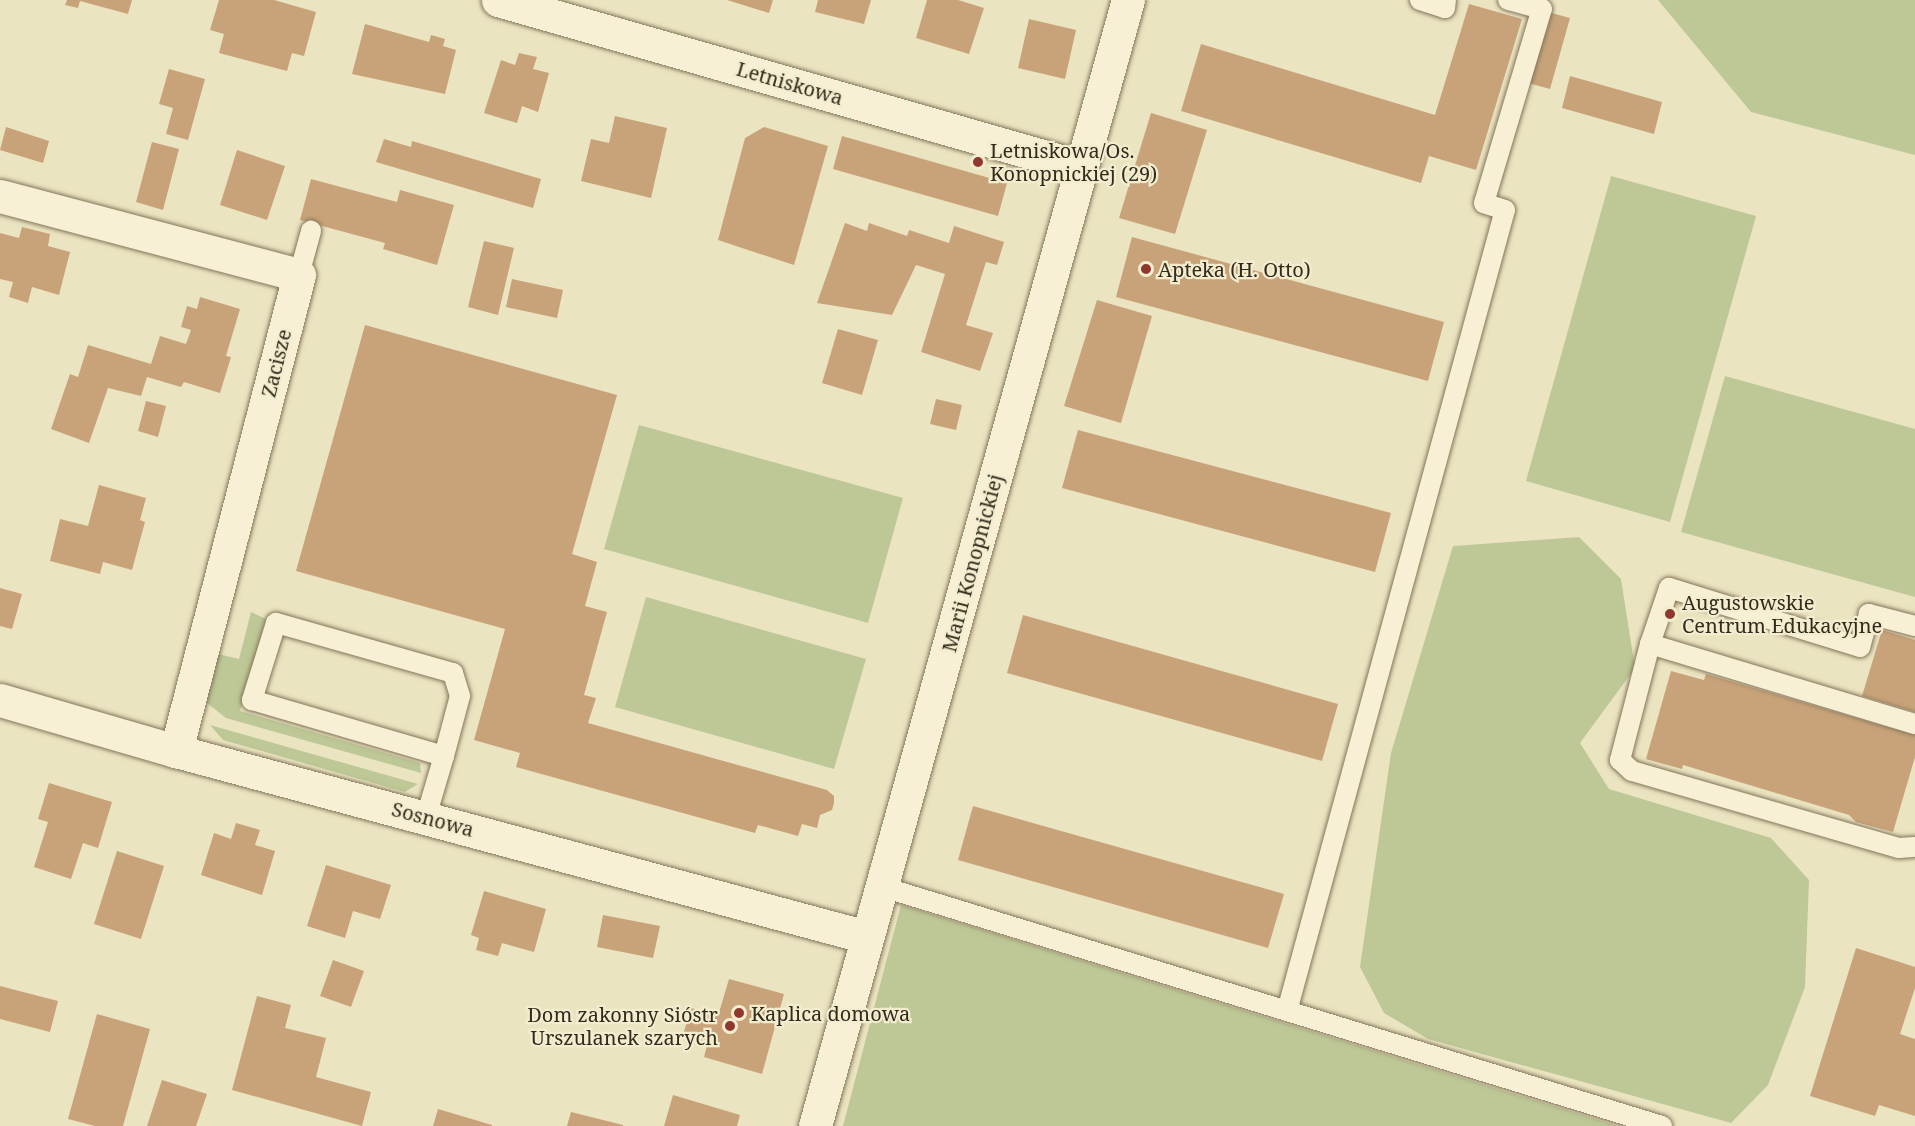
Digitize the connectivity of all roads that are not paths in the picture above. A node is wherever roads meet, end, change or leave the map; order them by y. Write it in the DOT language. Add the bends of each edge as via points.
graph roads {
  1 [pos="498,0"];
  2 [pos="1128,0"];
  3 [pos="1420,0"];
  4 [pos="1446,0"];
  5 [pos="1508,0"];
  6 [pos="1081,167"];
  7 [pos="0,196"];
  8 [pos="311,231"];
  9 [pos="298,275"];
  10 [pos="1915,626"];
  11 [pos="1650,644"];
  12 [pos="0,700"];
  13 [pos="1915,723"];
  14 [pos="176,750"];
  15 [pos="444,756"];
  16 [pos="426,817"];
  17 [pos="1915,847"];
  18 [pos="883,887"];
  19 [pos="867,937"];
  20 [pos="1287,1011"];
  21 [pos="815,1126"];
  22 [pos="1662,1126"];
  1 -- 6 [label="street, Letniskowa"];
  2 -- 6 [label="street, Marii Konopnickiej"];
  3 -- 4 [label="lane" via="1445,8"];
  5 -- 20 [label="lane" via="1542,9 1484,203 1505,210"];
  6 -- 18 [label="street, Marii Konopnickiej"];
  7 -- 9 [label="street"];
  8 -- 9 [label="lane"];
  9 -- 14 [label="street, Zacisze"];
  10 -- 11 [label="lane" via="1869,614 1860,647 1669,588"];
  11 -- 13 [label="lane"];
  11 -- 17 [label="lane" via="1620,760 1632,771 1899,848"];
  12 -- 14 [label="street, Sosnowa"];
  14 -- 16 [label="street, Sosnowa"];
  15 -- 15 [label="lane" via="460,696 453,673 276,622 252,700"];
  15 -- 16 [label="lane"];
  16 -- 19 [label="street, Sosnowa"];
  18 -- 19 [label="street, Marii Konopnickiej"];
  18 -- 20 [label="lane"];
  19 -- 21 [label="street, Marii Konopnickiej"];
  20 -- 22 [label="lane"];
}
